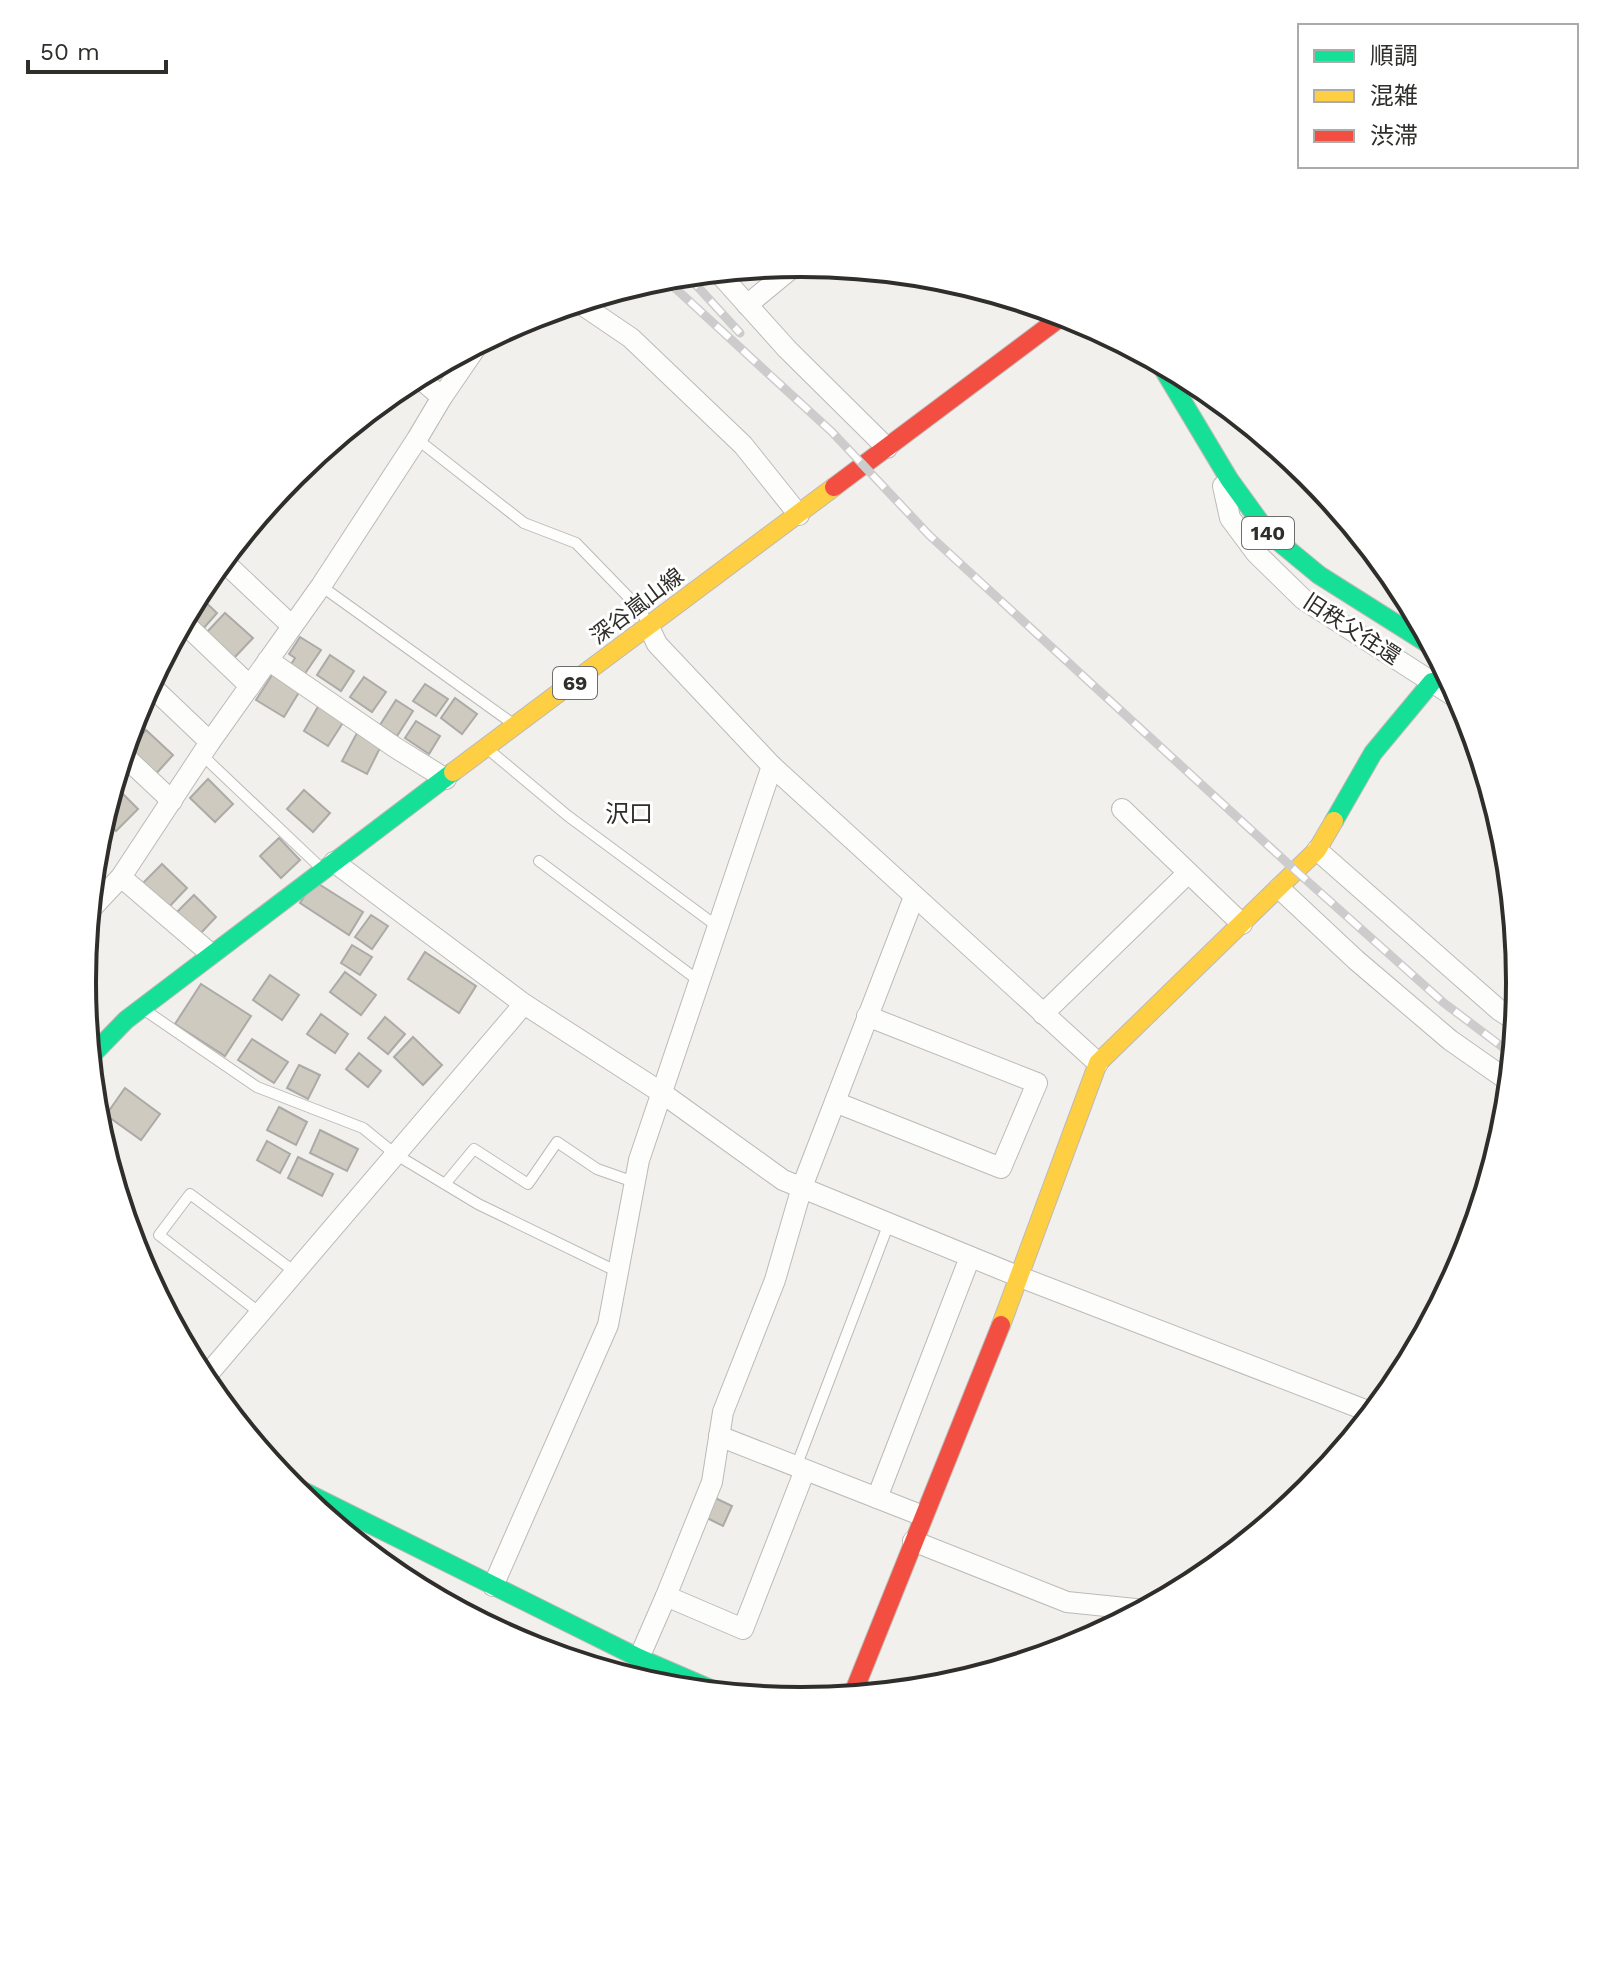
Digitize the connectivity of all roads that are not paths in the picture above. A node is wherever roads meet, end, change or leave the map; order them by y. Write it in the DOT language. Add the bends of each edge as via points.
graph roads {
  1 [pos="780,278"];
  2 [pos="726,281"];
  3 [pos="747,305"];
  4 [pos="589,310"];
  5 [pos="1052,324"];
  6 [pos="466,362"];
  7 [pos="427,385"];
  8 [pos="1185,391"];
  9 [pos="442,397"];
  10 [pos="417,439"];
  11 [pos="887,448"];
  12 [pos="1216,458"];
  13 [pos="799,515"];
  14 [pos="231,568"];
  15 [pos="321,586"];
  16 [pos="292,626"];
  17 [pos="649,627"];
  18 [pos="190,629"];
  19 [pos="1415,636"];
  20 [pos="268,660"];
  21 [pos="1432,682"];
  22 [pos="250,686"];
  23 [pos="1441,688"];
  24 [pos="158,694"];
  25 [pos="517,727"];
  26 [pos="206,748"];
  27 [pos="487,749"];
  28 [pos="131,762"];
  29 [pos="772,766"];
  30 [pos="446,779"];
  31 [pos="172,801"];
  32 [pos="1122,809"];
  33 [pos="1317,850"];
  34 [pos="539,861"];
  35 [pos="328,866"];
  36 [pos="1188,873"];
  37 [pos="121,877"];
  38 [pos="1279,888"];
  39 [pos="102,893"];
  40 [pos="914,897"];
  41 [pos="1242,924"];
  42 [pos="718,927"];
  43 [pos="211,954"];
  44 [pos="699,981"];
  45 [pos="524,1004"];
  46 [pos="142,1008"];
  47 [pos="1043,1014"];
  48 [pos="1505,1014"];
  49 [pos="867,1016"];
  50 [pos="100,1047"];
  51 [pos="1098,1063"];
  52 [pos="1500,1075"];
  53 [pos="662,1093"];
  54 [pos="835,1102"];
  55 [pos="395,1154"];
  56 [pos="634,1182"];
  57 [pos="445,1184"];
  58 [pos="802,1187"];
  59 [pos="889,1223"];
  60 [pos="970,1257"];
  61 [pos="295,1272"];
  62 [pos="618,1272"];
  63 [pos="1020,1277"];
  64 [pos="260,1313"];
  65 [pos="212,1369"];
  66 [pos="1362,1409"];
  67 [pos="719,1436"];
  68 [pos="800,1468"];
  69 [pos="877,1498"];
  70 [pos="923,1516"];
  71 [pos="351,1524"];
  72 [pos="913,1541"];
  73 [pos="493,1586"];
  74 [pos="666,1596"];
  75 [pos="1125,1608"];
  76 [pos="639,1658"];
  77 [pos="681,1676"];
  78 [pos="857,1684"];
  1 -- 3 [label="street"];
  2 -- 3 [label="street"];
  3 -- 11 [label="street"];
  4 -- 13 [label="street" via="631,338 743,445"];
  5 -- 11 [label="main road, 深谷嵐山線 / 69"];
  6 -- 9 [label="street"];
  7 -- 9 [label="street"];
  8 -- 12 [label="main road, 140"];
  9 -- 10 [label="street"];
  10 -- 15 [label="street"];
  10 -- 17 [label="lane" via="524,523 576,543 641,610"];
  11 -- 13 [label="main road, 深谷嵐山線 / 69"];
  12 -- 19 [label="main road, 140" via="1268,533 1319,575"];
  12 -- 21 [label="street, 旧秩父往還" via="1230,518 1256,553 1303,599"];
  13 -- 17 [label="main road, 深谷嵐山線 / 69"];
  14 -- 16 [label="street"];
  15 -- 16 [label="street"];
  15 -- 25 [label="lane"];
  16 -- 20 [label="street"];
  17 -- 25 [label="main road, 深谷嵐山線 / 69"];
  17 -- 29 [label="street" via="657,644"];
  18 -- 22 [label="street"];
  20 -- 22 [label="street"];
  20 -- 30 [label="street"];
  21 -- 23 [label="street, 旧秩父往還"];
  21 -- 33 [label="main road" via="1373,753"];
  22 -- 26 [label="street"];
  24 -- 26 [label="street"];
  25 -- 27 [label="main road, 深谷嵐山線 / 69"];
  26 -- 31 [label="street"];
  26 -- 35 [label="lane"];
  27 -- 30 [label="main road, 深谷嵐山線 / 69"];
  27 -- 42 [label="lane"];
  28 -- 31 [label="street"];
  29 -- 40 [label="street"];
  29 -- 42 [label="street"];
  30 -- 35 [label="main road, 深谷嵐山線 / 69"];
  31 -- 37 [label="street"];
  32 -- 36 [label="street"];
  33 -- 38 [label="main road"];
  33 -- 48 [label="street"];
  34 -- 44 [label="lane"];
  35 -- 43 [label="main road, 深谷嵐山線 / 69"];
  35 -- 45 [label="street"];
  36 -- 41 [label="street"];
  36 -- 47 [label="street"];
  37 -- 39 [label="street"];
  37 -- 43 [label="street"];
  38 -- 41 [label="main road"];
  38 -- 52 [label="street" via="1450,1040"];
  40 -- 47 [label="street"];
  40 -- 49 [label="street"];
  41 -- 51 [label="main road"];
  42 -- 44 [label="street"];
  43 -- 46 [label="main road, 深谷嵐山線 / 69"];
  44 -- 53 [label="street"];
  45 -- 53 [label="street"];
  45 -- 55 [label="street"];
  46 -- 50 [label="main road, 深谷嵐山線 / 69"];
  46 -- 55 [label="lane" via="257,1087 363,1128"];
  47 -- 51 [label="street"];
  49 -- 54 [label="street"];
  49 -- 54 [label="street" via="1037,1083 1001,1168"];
  51 -- 63 [label="main road"];
  53 -- 56 [label="street"];
  53 -- 58 [label="street" via="783,1180"];
  54 -- 58 [label="street"];
  55 -- 57 [label="lane"];
  55 -- 61 [label="street"];
  56 -- 57 [label="lane" via="597,1169 557,1142 528,1184 474,1149"];
  56 -- 62 [label="street"];
  57 -- 62 [label="lane"];
  58 -- 59 [label="street"];
  58 -- 67 [label="street"];
  59 -- 60 [label="street"];
  59 -- 68 [label="lane"];
  60 -- 63 [label="street"];
  60 -- 69 [label="street"];
  61 -- 64 [label="street"];
  61 -- 64 [label="lane" via="190,1194 159,1235"];
  62 -- 73 [label="street" via="608,1325"];
  63 -- 66 [label="street"];
  63 -- 70 [label="main road"];
  64 -- 65 [label="street"];
  67 -- 68 [label="street"];
  67 -- 74 [label="street" via="712,1482"];
  68 -- 69 [label="street"];
  68 -- 74 [label="street" via="743,1629"];
  69 -- 70 [label="street"];
  70 -- 72 [label="main road"];
  71 -- 73 [label="main road"];
  72 -- 75 [label="street" via="1067,1602"];
  72 -- 78 [label="main road"];
  73 -- 76 [label="main road"];
  74 -- 76 [label="street"];
  76 -- 77 [label="main road"];
}
